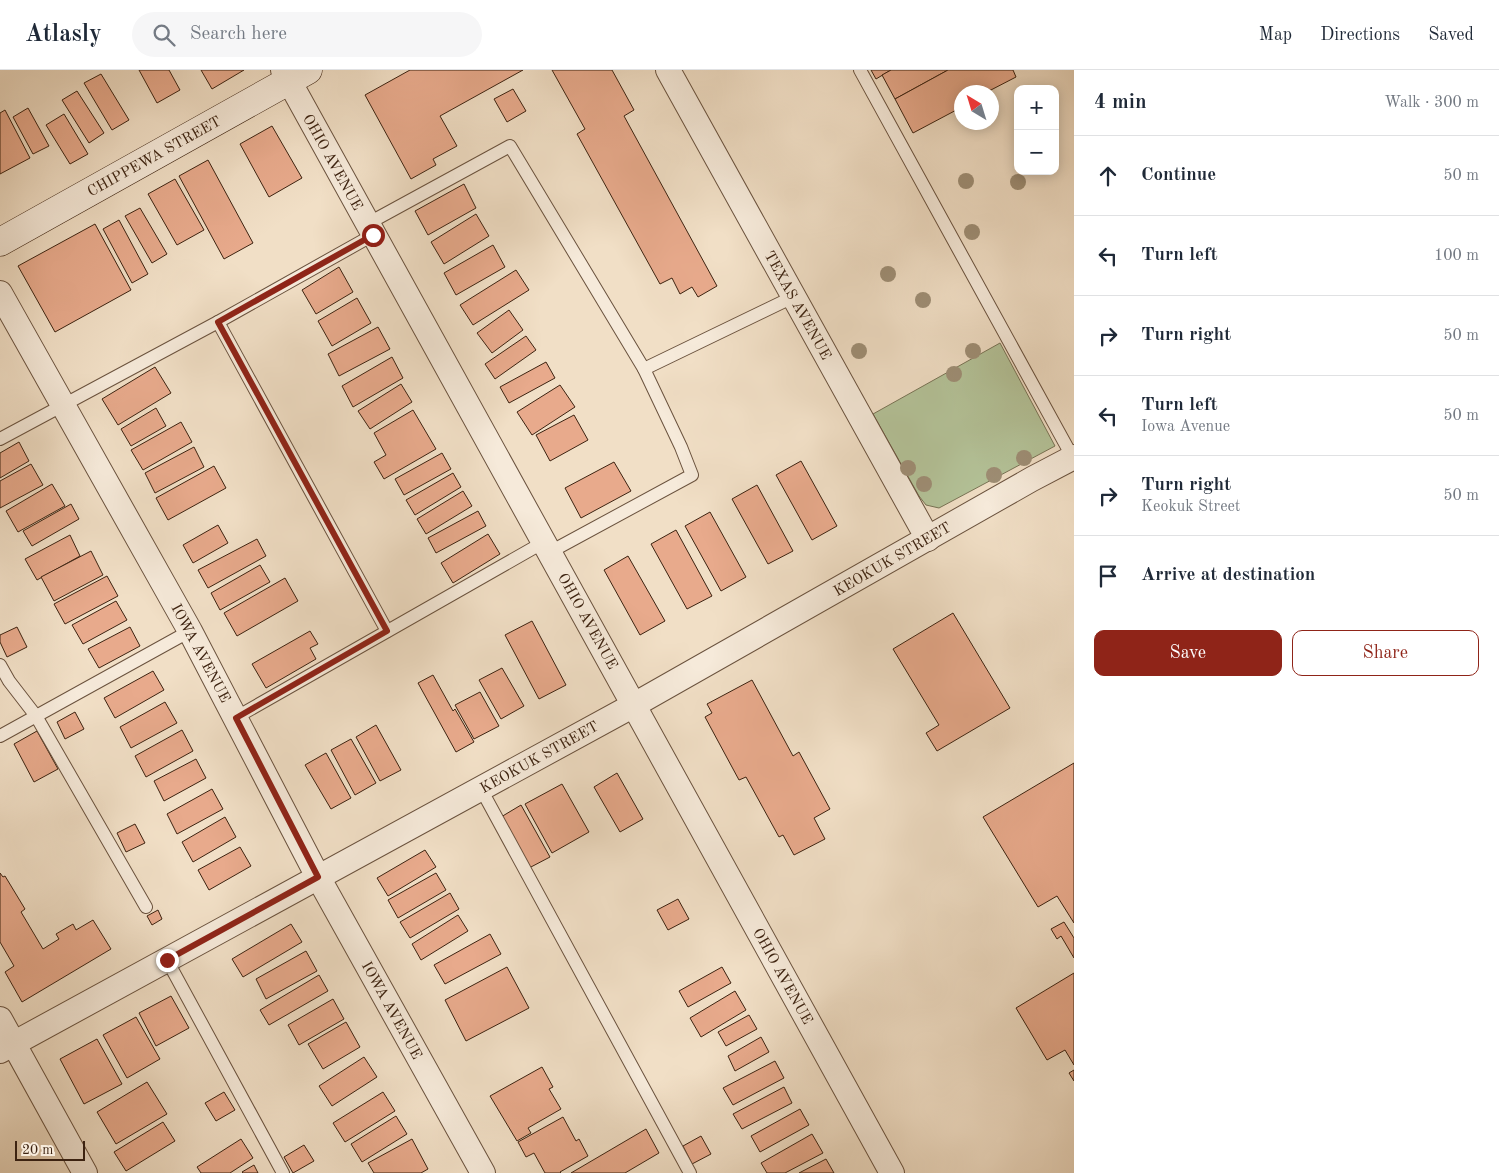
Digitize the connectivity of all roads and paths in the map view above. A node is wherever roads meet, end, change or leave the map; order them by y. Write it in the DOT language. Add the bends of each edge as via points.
graph roads {
  1 [pos="860,70"];
  2 [pos="668,71"];
  3 [pos="293,74"];
  4 [pos="370,229"];
  5 [pos="0,242"];
  6 [pos="0,293"];
  7 [pos="793,296"];
  8 [pos="218,322"];
  9 [pos="644,369"];
  10 [pos="63,405"];
  11 [pos="0,439"];
  12 [pos="1073,458"];
  13 [pos="928,539"];
  14 [pos="547,547"];
  15 [pos="190,631"];
  16 [pos="387,631"];
  17 [pos="0,665"];
  18 [pos="634,705"];
  19 [pos="36,716"];
  20 [pos="236,718"];
  21 [pos="0,736"];
  22 [pos="481,789"];
  23 [pos="318,877"];
  24 [pos="146,907"];
  25 [pos="167,960"];
  26 [pos="0,1019"];
  27 [pos="7,1047"];
  28 [pos="84,1173"];
  29 [pos="283,1173"];
  30 [pos="483,1173"];
  31 [pos="690,1173"];
  32 [pos="891,1173"];
  1 -- 12 [label="lane"];
  2 -- 7 [label="street, TEXAS AVENUE"];
  3 -- 4 [label="street, OHIO AVENUE"];
  3 -- 5 [label="main road, CHIPPEWA STREET"];
  4 -- 8 [label="lane"];
  4 -- 9 [label="lane" via="510,146"];
  4 -- 14 [label="street, OHIO AVENUE"];
  6 -- 10 [label="street, IOWA AVENUE"];
  7 -- 9 [label="lane"];
  7 -- 13 [label="street, TEXAS AVENUE"];
  8 -- 10 [label="lane"];
  8 -- 16 [label="lane"];
  9 -- 14 [label="lane" via="692,475"];
  10 -- 11 [label="lane"];
  10 -- 15 [label="street, IOWA AVENUE"];
  12 -- 13 [label="street, KEOKUK STREET"];
  13 -- 18 [label="street, KEOKUK STREET"];
  14 -- 16 [label="lane"];
  14 -- 18 [label="street, OHIO AVENUE"];
  15 -- 19 [label="lane"];
  15 -- 20 [label="street, IOWA AVENUE"];
  16 -- 20 [label="lane"];
  17 -- 19 [label="lane"];
  18 -- 22 [label="street, KEOKUK STREET"];
  18 -- 32 [label="street, OHIO AVENUE"];
  19 -- 21 [label="lane"];
  19 -- 24 [label="lane"];
  20 -- 23 [label="street, IOWA AVENUE"];
  22 -- 23 [label="street, KEOKUK STREET"];
  22 -- 31 [label="lane"];
  23 -- 25 [label="street, KEOKUK STREET"];
  23 -- 30 [label="street, IOWA AVENUE"];
  25 -- 27 [label="street, KEOKUK STREET"];
  25 -- 29 [label="lane"];
  26 -- 27 [label="street"];
  27 -- 28 [label="street"];
}
